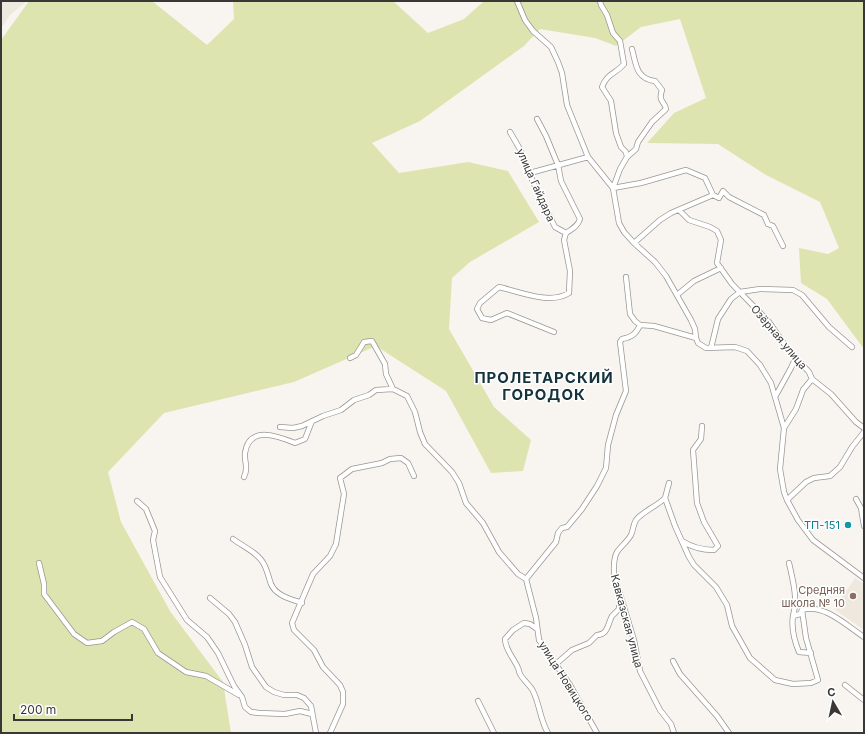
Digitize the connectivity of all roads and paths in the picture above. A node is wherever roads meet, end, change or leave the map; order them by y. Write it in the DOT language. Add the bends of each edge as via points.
graph roads {
  1 [pos="517,1"];
  2 [pos="600,1"];
  3 [pos="632,49"];
  4 [pos="537,119"];
  5 [pos="510,132"];
  6 [pos="588,157"];
  7 [pos="627,157"];
  8 [pos="558,165"];
  9 [pos="530,173"];
  10 [pos="613,188"];
  11 [pos="713,195"];
  12 [pos="679,210"];
  13 [pos="566,233"];
  14 [pos="634,243"];
  15 [pos="783,246"];
  16 [pos="721,268"];
  17 [pos="626,277"];
  18 [pos="740,292"];
  19 [pos="676,295"];
  20 [pos="640,325"];
  21 [pos="554,332"];
  22 [pos="696,338"];
  23 [pos="852,347"];
  24 [pos="711,348"];
  25 [pos="796,357"];
  26 [pos="350,358"];
  27 [pos="812,379"];
  28 [pos="393,389"];
  29 [pos="776,397"];
  30 [pos="312,421"];
  31 [pos="702,426"];
  32 [pos="280,427"];
  33 [pos="784,428"];
  34 [pos="864,428"];
  35 [pos="864,432"];
  36 [pos="414,476"];
  37 [pos="244,477"];
  38 [pos="670,483"];
  39 [pos="665,498"];
  40 [pos="856,499"];
  41 [pos="788,500"];
  42 [pos="137,501"];
  43 [pos="864,526"];
  44 [pos="233,539"];
  45 [pos="682,541"];
  46 [pos="39,563"];
  47 [pos="789,563"];
  48 [pos="864,578"];
  49 [pos="526,579"];
  50 [pos="210,598"];
  51 [pos="302,602"];
  52 [pos="624,607"];
  53 [pos="802,610"];
  54 [pos="792,616"];
  55 [pos="537,629"];
  56 [pos="864,637"];
  57 [pos="811,653"];
  58 [pos="673,661"];
  59 [pos="556,664"];
  60 [pos="845,685"];
  61 [pos="242,697"];
  62 [pos="864,700"];
  63 [pos="478,701"];
  64 [pos="312,714"];
  65 [pos="316,733"];
  66 [pos="330,733"];
  67 [pos="494,733"];
  68 [pos="548,733"];
  69 [pos="597,733"];
  70 [pos="674,733"];
  71 [pos="729,733"];
  1 -- 6 [label="street" via="533,31 552,47 558,62 567,105"];
  2 -- 7 [label="street" via="613,33 620,41 624,64 604,80 602,87 611,100 616,133"];
  3 -- 7 [label="street" via="640,74 647,80 655,80 662,90 660,100 666,110 652,122 636,149"];
  4 -- 8 [label="street"];
  5 -- 9 [label="street, улица Гайдара"];
  6 -- 8 [label="street"];
  6 -- 10 [label="street"];
  7 -- 10 [label="street"];
  8 -- 9 [label="street"];
  8 -- 13 [label="street" via="561,181 580,219"];
  9 -- 13 [label="street, улица Гайдара" via="555,227"];
  10 -- 11 [label="street" via="686,170 705,178"];
  10 -- 14 [label="street" via="619,223"];
  11 -- 12 [label="street"];
  11 -- 15 [label="street" via="719,198 723,191 729,197 764,215"];
  12 -- 14 [label="street" via="660,220"];
  12 -- 16 [label="street, Озёрная улица" via="689,220 716,231 721,240 717,264"];
  13 -- 21 [label="street" via="564,240 570,271 569,293 547,299 499,287 480,303 477,309 482,318 491,320 507,313"];
  14 -- 19 [label="street" via="655,262"];
  16 -- 18 [label="street, Озёрная улица"];
  16 -- 19 [label="street" via="694,281"];
  17 -- 20 [label="street" via="630,314"];
  18 -- 23 [label="street" via="760,289 793,290 802,295 829,327"];
  18 -- 24 [label="street" via="731,299 718,319"];
  18 -- 25 [label="street, Озёрная улица" via="769,322"];
  19 -- 22 [label="street" via="695,328"];
  20 -- 22 [label="street" via="654,326"];
  20 -- 49 [label="street" via="636,333 620,342 626,391 608,445 606,468 582,509 567,527 558,532 556,542"];
  22 -- 24 [label="street" via="698,343"];
  24 -- 29 [label="street" via="735,347 747,351 760,365"];
  25 -- 27 [label="street, Озёрная улица"];
  25 -- 29 [label="street"];
  26 -- 28 [label="street" via="356,355 364,342 372,341 385,364 386,374"];
  27 -- 33 [label="street" via="803,390 796,409"];
  27 -- 34 [label="street, Озёрная улица" via="831,394"];
  28 -- 30 [label="street" via="376,390 354,400 341,410"];
  28 -- 49 [label="street" via="407,396 426,444 452,472 466,503 483,523 499,552 518,574"];
  29 -- 33 [label="street"];
  30 -- 32 [label="street" via="293,428"];
  30 -- 37 [label="street" via="305,439 295,443 266,434 257,436 249,442 245,452 248,470"];
  31 -- 45 [label="street" via="701,439 693,450 697,502 704,522 718,546 714,550 703,550 693,548"];
  33 -- 41 [label="street" via="780,469"];
  35 -- 41 [label="street" via="840,467 830,476 806,482"];
  36 -- 51 [label="street" via="408,463 401,458 352,469 340,478 344,494 336,544 330,556 313,574"];
  38 -- 39 [label="street"];
  39 -- 45 [label="street"];
  39 -- 52 [label="street, Кавказская улица" via="636,520 626,543 617,552 614,574"];
  40 -- 43 [label="street" via="861,508"];
  41 -- 48 [label="street" via="798,520 814,540"];
  42 -- 61 [label="street" via="146,509 155,531 153,540 160,577 187,620 207,636"];
  44 -- 51 [label="street" via="262,559 272,586 279,594"];
  45 -- 57 [label="street" via="694,566 716,587 727,605 732,626 750,658 775,680 793,684 818,680"];
  46 -- 61 [label="street" via="44,594 74,634 87,643 102,641 132,622 144,629 158,653 186,672 206,676"];
  47 -- 54 [label="street" via="795,590 795,608"];
  49 -- 55 [label="street, улица Новицкого"];
  50 -- 64 [label="street" via="234,622 252,667 266,687 284,695 304,698 311,706"];
  51 -- 66 [label="street" via="292,623 294,630 314,650 343,692 343,704"];
  52 -- 59 [label="street" via="619,607 613,615 605,633 572,650"];
  52 -- 70 [label="street, Кавказская улица" via="640,671"];
  53 -- 54 [label="street" via="800,614"];
  53 -- 56 [label="street" via="814,609 829,613"];
  53 -- 57 [label="street"];
  54 -- 57 [label="street" via="795,642 799,652"];
  55 -- 59 [label="street, улица Новицкого" via="539,640"];
  55 -- 68 [label="street" via="524,623 513,630 505,644 520,674 533,691"];
  58 -- 71 [label="street" via="680,674"];
  59 -- 69 [label="street, улица Новицкого"];
  60 -- 62 [label="street"];
  61 -- 64 [label="street" via="245,707 251,712 285,714 300,711"];
  63 -- 67 [label="street"];
  64 -- 65 [label="street"];
}
